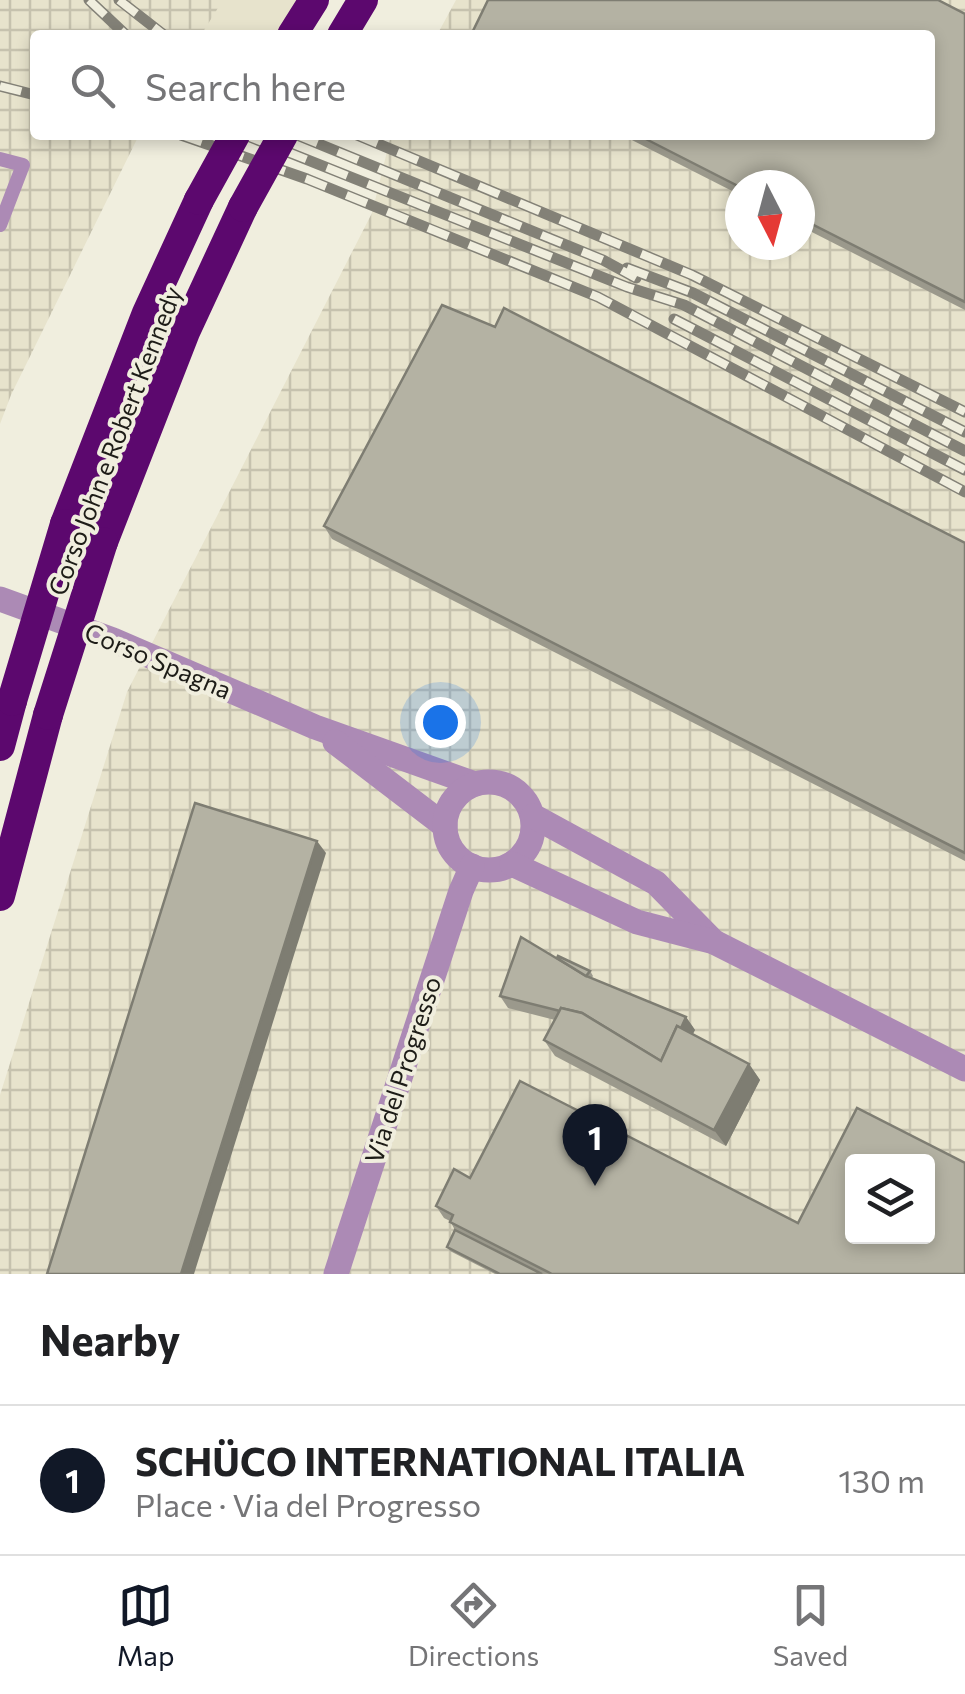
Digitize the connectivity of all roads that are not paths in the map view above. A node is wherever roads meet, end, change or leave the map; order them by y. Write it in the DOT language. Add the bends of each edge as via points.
graph roads {
  1 [pos="314,0"];
  2 [pos="363,0"];
  3 [pos="295,30"];
  4 [pos="345,30"];
  5 [pos="232,140"];
  6 [pos="280,140"];
  7 [pos="0,159"];
  8 [pos="0,225"];
  9 [pos="0,599"];
  10 [pos="315,727"];
  11 [pos="0,746"];
  12 [pos="475,784"];
  13 [pos="533,816"];
  14 [pos="444,826"];
  15 [pos="512,864"];
  16 [pos="472,866"];
  17 [pos="0,896"];
  18 [pos="714,942"];
  19 [pos="965,1069"];
  20 [pos="336,1274"];
  1 -- 3 [label="highway"];
  2 -- 4 [label="highway"];
  5 -- 11 [label="highway, Corso John e Robert Kennedy, bridge" via="148,313 65,524"];
  6 -- 17 [label="highway, Corso John e Robert Kennedy, bridge" via="185,332 103,542"];
  7 -- 8 [label="lane" via="23,165"];
  9 -- 10 [label="street, Corso Spagna"];
  10 -- 12 [label="street, Corso Spagna"];
  10 -- 14 [label="street, Corso Spagna"];
  12 -- 13 [label="street, Corso Spagna" via="504,784 518,792"];
  12 -- 14 [label="street" via="453,800"];
  13 -- 15 [label="street" via="530,844"];
  13 -- 18 [label="street, Corso Spagna" via="656,883"];
  14 -- 16 [label="street, Corso Spagna" via="455,855"];
  15 -- 16 [label="street, Corso Spagna" via="497,870"];
  15 -- 18 [label="street, Corso Spagna" via="637,922"];
  16 -- 20 [label="street, Via del Progresso"];
  18 -- 19 [label="street, Corso Spagna"];
}
